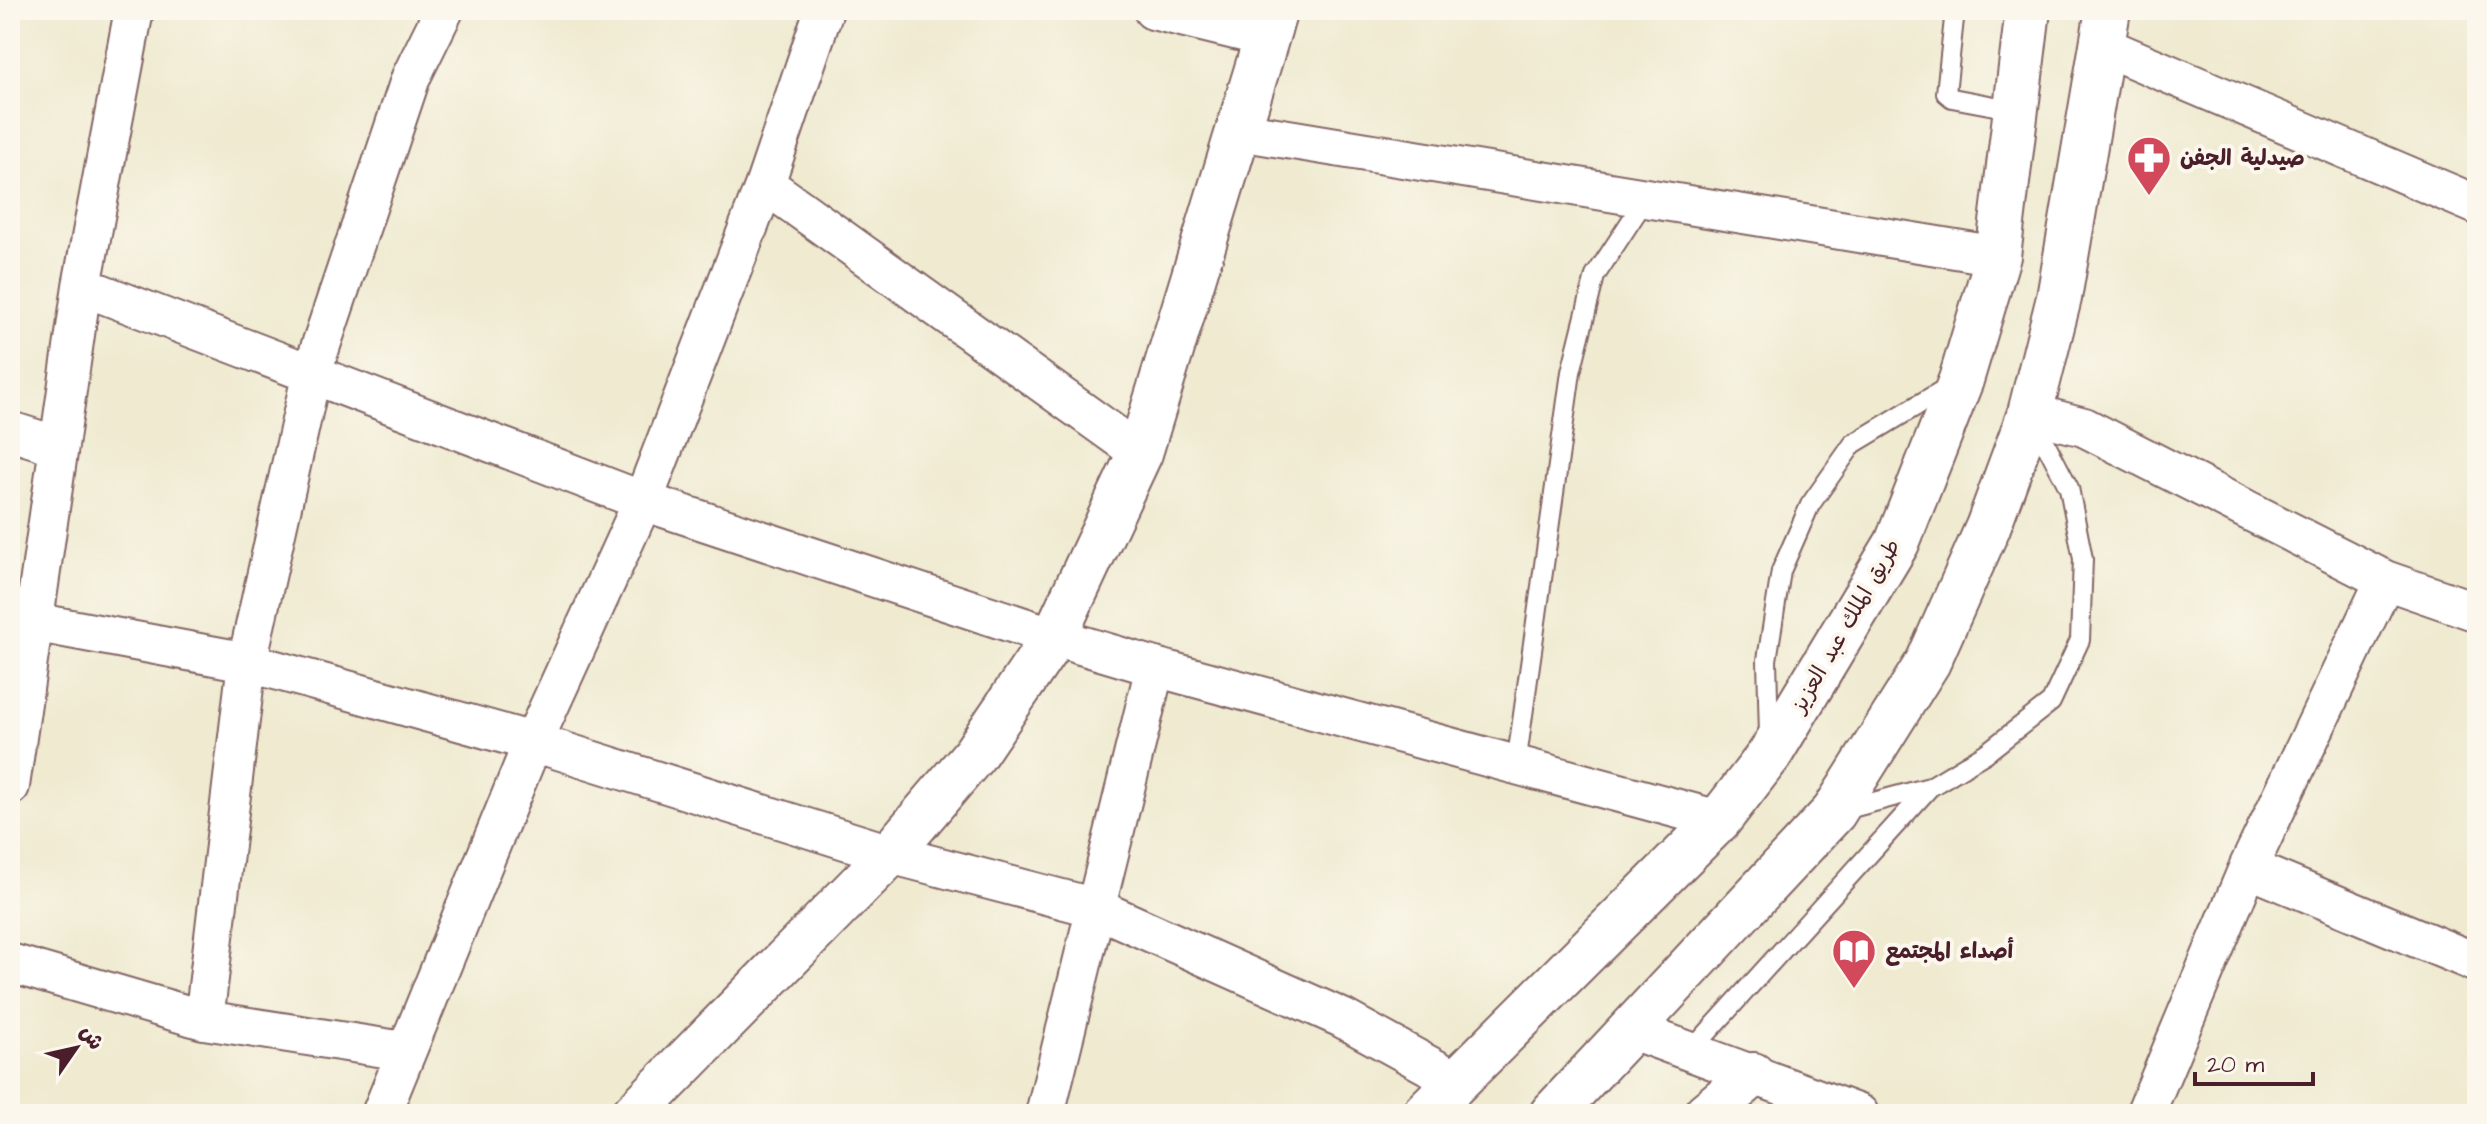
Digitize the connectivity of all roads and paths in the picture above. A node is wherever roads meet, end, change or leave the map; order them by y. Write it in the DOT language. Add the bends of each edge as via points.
graph roads {
  1 [pos="134,10"];
  2 [pos="444,10"];
  3 [pos="824,10"];
  4 [pos="1153,10"];
  5 [pos="1955,10"];
  6 [pos="2028,10"];
  7 [pos="1271,24"];
  8 [pos="2105,28"];
  9 [pos="2016,110"];
  10 [pos="1239,131"];
  11 [pos="765,184"];
  12 [pos="1646,198"];
  13 [pos="2477,205"];
  14 [pos="1998,256"];
  15 [pos="82,286"];
  16 [pos="312,372"];
  17 [pos="1961,380"];
  18 [pos="2030,413"];
  19 [pos="10,431"];
  20 [pos="58,446"];
  21 [pos="1140,453"];
  22 [pos="643,501"];
  23 [pos="2385,580"];
  24 [pos="2477,612"];
  25 [pos="33,622"];
  26 [pos="1054,637"];
  27 [pos="247,662"];
  28 [pos="1155,667"];
  29 [pos="533,742"];
  30 [pos="1770,754"];
  31 [pos="1516,765"];
  32 [pos="10,786"];
  33 [pos="1930,787"];
  34 [pos="1834,812"];
  35 [pos="1719,820"];
  36 [pos="890,854"];
  37 [pos="2248,868"];
  38 [pos="1096,908"];
  39 [pos="10,963"];
  40 [pos="2477,963"];
  41 [pos="204,1020"];
  42 [pos="1632,1030"];
  43 [pos="404,1051"];
  44 [pos="1690,1052"];
  45 [pos="1457,1081"];
  46 [pos="1759,1094"];
  47 [pos="381,1114"];
  48 [pos="634,1114"];
  49 [pos="1045,1114"];
  50 [pos="1424,1114"];
  51 [pos="1552,1114"];
  52 [pos="1706,1114"];
  53 [pos="1859,1114"];
  54 [pos="2145,1114"];
  1 -- 15 [label="street"];
  2 -- 16 [label="street" via="411,77"];
  3 -- 11 [label="street"];
  4 -- 7 [label="street"];
  5 -- 9 [label="lane" via="1946,93"];
  6 -- 9 [label="main road, طريق الملك عبد العزيز"];
  7 -- 10 [label="main road"];
  8 -- 13 [label="street"];
  8 -- 18 [label="main road" via="2059,298"];
  9 -- 14 [label="main road, طريق الملك عبد العزيز"];
  10 -- 12 [label="street"];
  10 -- 21 [label="main road"];
  11 -- 21 [label="street"];
  11 -- 22 [label="street"];
  12 -- 14 [label="street"];
  12 -- 31 [label="lane" via="1595,276 1571,372"];
  14 -- 17 [label="main road, طريق الملك عبد العزيز"];
  15 -- 16 [label="street"];
  15 -- 20 [label="street"];
  16 -- 22 [label="street"];
  16 -- 27 [label="street"];
  17 -- 30 [label="main road, طريق الملك عبد العزيز" via="1897,543"];
  17 -- 30 [label="lane" via="1853,444 1810,505 1781,571 1767,660"];
  18 -- 23 [label="street" via="2084,427"];
  18 -- 33 [label="lane" via="2069,488 2083,559 2080,640 2051,702 1986,753"];
  18 -- 34 [label="main road" via="1988,527 1928,662"];
  19 -- 20 [label="street"];
  20 -- 25 [label="street"];
  21 -- 26 [label="main road"];
  22 -- 26 [label="street"];
  22 -- 29 [label="street"];
  23 -- 24 [label="street"];
  23 -- 37 [label="street"];
  25 -- 27 [label="street"];
  25 -- 32 [label="street"];
  26 -- 28 [label="street"];
  26 -- 36 [label="main road" via="974,755"];
  27 -- 29 [label="street"];
  27 -- 41 [label="street"];
  28 -- 31 [label="street"];
  28 -- 38 [label="street"];
  29 -- 36 [label="street"];
  29 -- 43 [label="street"];
  30 -- 35 [label="main road, طريق الملك عبد العزيز"];
  31 -- 35 [label="street"];
  33 -- 34 [label="lane"];
  33 -- 44 [label="lane"];
  34 -- 42 [label="main road"];
  35 -- 45 [label="main road, طريق الملك عبد العزيز"];
  36 -- 38 [label="street"];
  36 -- 48 [label="main road"];
  37 -- 40 [label="street"];
  37 -- 54 [label="street"];
  38 -- 45 [label="street" via="1342,1018"];
  38 -- 49 [label="street"];
  39 -- 41 [label="street"];
  41 -- 43 [label="street"];
  42 -- 44 [label="street"];
  42 -- 51 [label="main road"];
  43 -- 47 [label="street"];
  44 -- 46 [label="street"];
  45 -- 50 [label="main road, طريق الملك عبد العزيز"];
  46 -- 52 [label="main road"];
  46 -- 53 [label="street"];
}
